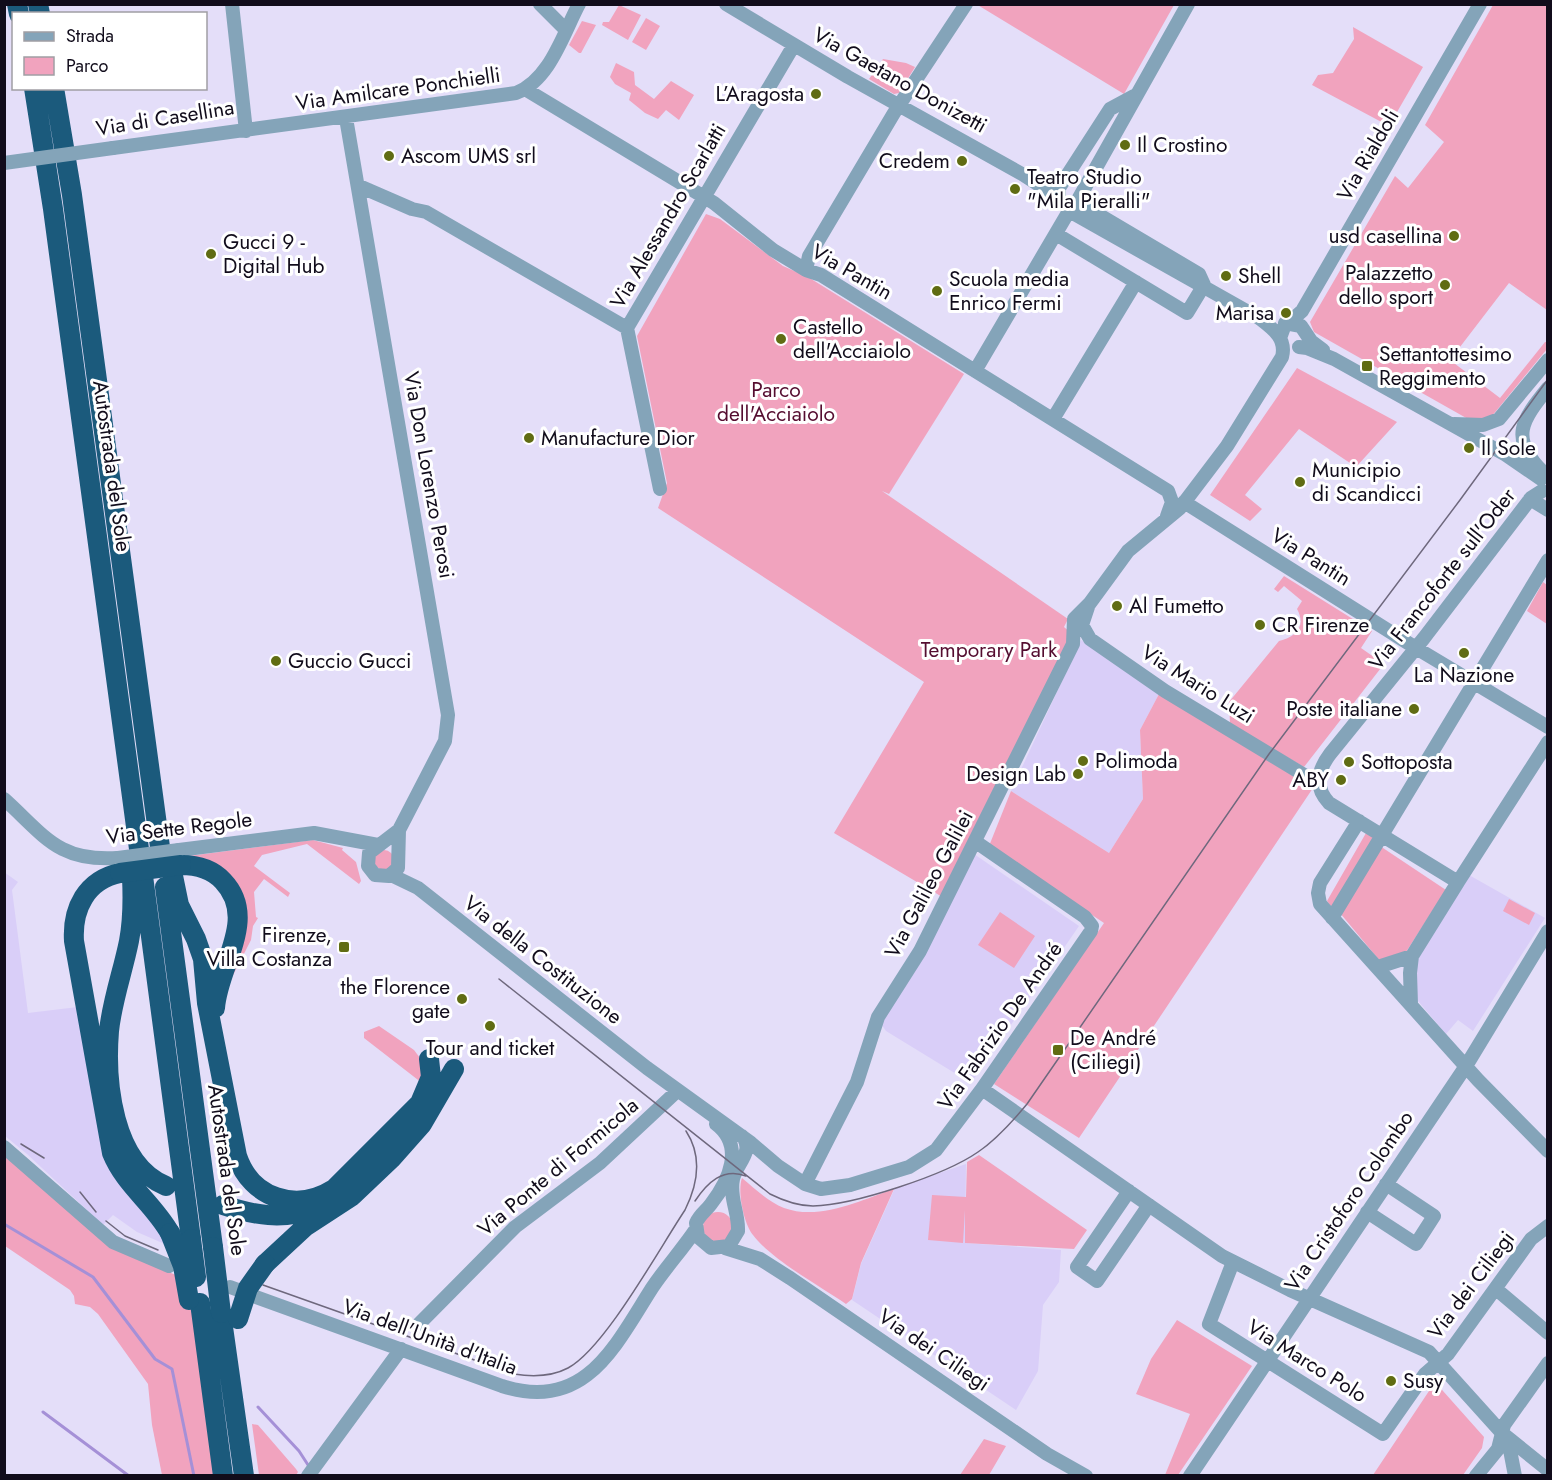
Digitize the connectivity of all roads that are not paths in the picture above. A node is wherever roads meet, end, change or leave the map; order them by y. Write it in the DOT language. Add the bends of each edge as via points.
graph roads {
  1 [pos="232,4"];
  2 [pos="540,4"];
  3 [pos="579,4"];
  4 [pos="726,4"];
  5 [pos="966,4"];
  6 [pos="1188,4"];
  7 [pos="1480,4"];
  8 [pos="566,30"];
  9 [pos="794,45"];
  10 [pos="525,89"];
  11 [pos="34,90"];
  12 [pos="54,90"];
  13 [pos="1129,103"];
  14 [pos="901,104"];
  15 [pos="346,118"];
  16 [pos="246,131"];
  17 [pos="4,163"];
  18 [pos="359,186"];
  19 [pos="1060,192"];
  20 [pos="702,198"];
  21 [pos="1075,206"];
  22 [pos="1056,234"];
  23 [pos="806,270"];
  24 [pos="1136,282"];
  25 [pos="1204,285"];
  26 [pos="1259,318"];
  27 [pos="1290,324"];
  28 [pos="627,328"];
  29 [pos="1306,334"];
  30 [pos="1281,341"];
  31 [pos="1299,347"];
  32 [pos="1334,359"];
  33 [pos="1548,360"];
  34 [pos="975,371"];
  35 [pos="1548,388"];
  36 [pos="1053,419"];
  37 [pos="1449,423"];
  38 [pos="1545,481"];
  39 [pos="660,489"];
  40 [pos="1530,499"];
  41 [pos="1184,502"];
  42 [pos="1548,510"];
  43 [pos="1167,516"];
  44 [pos="1548,560"];
  45 [pos="1090,603"];
  46 [pos="1416,648"];
  47 [pos="1471,687"];
  48 [pos="1548,727"];
  49 [pos="1548,742"];
  50 [pos="1318,784"];
  51 [pos="4,799"];
  52 [pos="1359,821"];
  53 [pos="399,830"];
  54 [pos="1382,836"];
  55 [pos="976,842"];
  56 [pos="379,845"];
  57 [pos="170,858"];
  58 [pos="399,860"];
  59 [pos="130,864"];
  60 [pos="391,875"];
  61 [pos="1458,882"];
  62 [pos="412,884"];
  63 [pos="1332,918"];
  64 [pos="1548,931"];
  65 [pos="1412,956"];
  66 [pos="1378,967"];
  67 [pos="1411,1004"];
  68 [pos="216,1041"];
  69 [pos="429,1059"];
  70 [pos="1466,1066"];
  71 [pos="647,1068"];
  72 [pos="454,1069"];
  73 [pos="982,1089"];
  74 [pos="674,1094"];
  75 [pos="742,1136"];
  76 [pos="4,1147"];
  77 [pos="1548,1151"];
  78 [pos="391,1159"];
  79 [pos="743,1160"];
  80 [pos="773,1162"];
  81 [pos="805,1184"];
  82 [pos="1386,1184"];
  83 [pos="166,1186"];
  84 [pos="1129,1191"];
  85 [pos="223,1205"];
  86 [pos="1149,1205"];
  87 [pos="708,1209"];
  88 [pos="1367,1212"];
  89 [pos="735,1215"];
  90 [pos="1548,1227"];
  91 [pos="696,1229"];
  92 [pos="738,1231"];
  93 [pos="718,1248"];
  94 [pos="676,1259"];
  95 [pos="760,1259"];
  96 [pos="1227,1259"];
  97 [pos="169,1266"];
  98 [pos="1496,1289"];
  99 [pos="256,1297"];
  100 [pos="1308,1299"];
  101 [pos="195,1302"];
  102 [pos="230,1316"];
  103 [pos="419,1324"];
  104 [pos="1548,1333"];
  105 [pos="401,1349"];
  106 [pos="1268,1361"];
  107 [pos="1439,1361"];
  108 [pos="1548,1363"];
  109 [pos="1502,1432"];
  110 [pos="1529,1456"];
  111 [pos="1486,1462"];
  112 [pos="1513,1468"];
  113 [pos="1548,1470"];
  114 [pos="244,1475"];
  115 [pos="223,1476"];
  116 [pos="308,1476"];
  117 [pos="1086,1476"];
  118 [pos="1190,1476"];
  119 [pos="1476,1476"];
  1 -- 16 [label="street, Via di Casellina"];
  2 -- 8 [label="street"];
  3 -- 8 [label="street, Via Amilcare Ponchielli"];
  4 -- 9 [label="street, Via Gaetano Donizetti"];
  5 -- 14 [label="street"];
  6 -- 13 [label="street"];
  7 -- 27 [label="street, Via Rialdoli" via="1302,311"];
  8 -- 10 [label="street, Via Amilcare Ponchielli" via="542,73"];
  9 -- 14 [label="street, Via Gaetano Donizetti"];
  9 -- 20 [label="street, Via Alessandro Scarlatti"];
  10 -- 15 [label="street, Via Amilcare Ponchielli" via="512,95"];
  10 -- 20 [label="street, Via Pantin"];
  11 -- 59 [label="highway, Autostrada del Sole" via="128,764"];
  12 -- 57 [label="highway, Autostrada del Sole" via="74,209 148,761"];
  13 -- 19 [label="street" via="1110,109"];
  13 -- 21 [label="street"];
  14 -- 19 [label="street, Via Gaetano Donizetti"];
  14 -- 23 [label="street" via="809,256"];
  15 -- 16 [label="street, Via Amilcare Ponchielli"];
  15 -- 18 [label="street, Via Don Lorenzo Perosi"];
  16 -- 17 [label="street, Via di Casellina, bridge"];
  18 -- 28 [label="street" via="426,212"];
  18 -- 53 [label="street, Via Don Lorenzo Perosi" via="448,715 445,741"];
  19 -- 21 [label="street, Via Gaetano Donizetti"];
  20 -- 23 [label="street, Via Pantin"];
  20 -- 28 [label="street, Via Alessandro Scarlatti"];
  21 -- 22 [label="street"];
  21 -- 25 [label="street, Via Gaetano Donizetti" via="1194,283"];
  22 -- 24 [label="street"];
  22 -- 34 [label="street"];
  23 -- 34 [label="street, Via Pantin" via="821,274"];
  24 -- 25 [label="street" via="1188,313"];
  24 -- 36 [label="street"];
  25 -- 26 [label="street, Via Gaetano Donizetti"];
  26 -- 27 [label="street, Via Gaetano Donizetti"];
  26 -- 30 [label="street, Via Gaetano Donizetti"];
  27 -- 29 [label="street" via="1301,326"];
  27 -- 30 [label="street, Via Rialdoli" via="1282,329"];
  28 -- 39 [label="street, Via Alessandro Scarlatti"];
  29 -- 31 [label="street"];
  29 -- 32 [label="street"];
  30 -- 31 [label="street" via="1291,349"];
  30 -- 41 [label="street, Via Rialdoli" via="1282,357 1236,432"];
  31 -- 32 [label="street"];
  32 -- 37 [label="street"];
  33 -- 37 [label="street" via="1496,422 1480,426"];
  34 -- 36 [label="street, Via Pantin"];
  35 -- 38 [label="street" via="1526,418 1522,432 1526,452"];
  36 -- 43 [label="street, Via Pantin" via="1169,492 1172,505"];
  37 -- 38 [label="street" via="1518,458"];
  38 -- 40 [label="street, Via Francoforte sull'Oder"];
  40 -- 42 [label="street"];
  40 -- 46 [label="street, Via Francoforte sull'Oder"];
  41 -- 43 [label="street, Via Galileo Galilei" via="1177,512"];
  41 -- 46 [label="street, Via Pantin"];
  43 -- 45 [label="street, Via Galileo Galilei" via="1128,551"];
  44 -- 47 [label="street"];
  45 -- 50 [label="street, Via Mario Luzi" via="1082,621 1083,631 1090,639 1165,691"];
  45 -- 55 [label="street, Via Galileo Galilei" via="1073,621 1073,644"];
  46 -- 47 [label="street, Via Pantin"];
  46 -- 50 [label="street, Via Francoforte sull'Oder" via="1327,758"];
  47 -- 48 [label="street, Via Pantin"];
  47 -- 54 [label="street"];
  49 -- 61 [label="street"];
  50 -- 52 [label="street" via="1329,803"];
  51 -- 59 [label="street, Via Sette Regole" via="64,852"];
  52 -- 54 [label="street"];
  52 -- 63 [label="street" via="1319,886 1320,904"];
  53 -- 56 [label="street, Via Don Lorenzo Perosi"];
  53 -- 58 [label="street, Via Don Lorenzo Perosi"];
  54 -- 61 [label="street"];
  54 -- 63 [label="street"];
  55 -- 73 [label="street, Via Fabrizio De André" via="1092,926"];
  55 -- 81 [label="street, Via Galileo Galilei" via="920,951 878,1017 857,1082"];
  56 -- 57 [label="street, Via Sette Regole" via="314,833"];
  56 -- 58 [label="street, Via Sette Regole" via="393,847"];
  56 -- 60 [label="street" via="369,853 369,868 379,876"];
  57 -- 59 [label="highway, bridge"];
  57 -- 68 [label="highway" via="179,905 200,950"];
  57 -- 68 [label="highway" via="215,874 237,903 238,927 216,997"];
  57 -- 102 [label="highway, Autostrada del Sole, bridge" via="213,1247"];
  58 -- 60 [label="street"];
  58 -- 62 [label="street, Via della Costituzione"];
  59 -- 83 [label="highway" via="131,931 109,1029 109,1070 124,1145 138,1166"];
  59 -- 101 [label="highway, Autostrada del Sole, bridge" via="191,1239"];
  59 -- 101 [label="highway, bridge" via="99,881 83,897 75,916 74,941 112,1153 128,1182 170,1233"];
  60 -- 62 [label="street, Via della Costituzione"];
  61 -- 65 [label="street"];
  62 -- 71 [label="street, Via della Costituzione"];
  63 -- 66 [label="street"];
  64 -- 70 [label="street, Via Cristoforo Colombo"];
  65 -- 66 [label="street"];
  65 -- 67 [label="street"];
  66 -- 67 [label="street"];
  67 -- 70 [label="street"];
  68 -- 69 [label="highway" via="240,1164 258,1190 286,1201 322,1197 351,1175 420,1103 431,1077"];
  70 -- 77 [label="street"];
  70 -- 82 [label="street, Via Cristoforo Colombo"];
  71 -- 74 [label="street, Via della Costituzione"];
  71 -- 75 [label="street, Via della Costituzione"];
  72 -- 78 [label="highway" via="422,1124"];
  73 -- 81 [label="street, Via Fabrizio De André" via="940,1146 920,1162 833,1188"];
  73 -- 84 [label="street, Via dei Ciliegi"];
  74 -- 87 [label="street, Via della Costituzione" via="720,1128 730,1142 732,1162 722,1190"];
  74 -- 103 [label="street, Via Ponte di Formicola" via="600,1163 515,1227"];
  75 -- 79 [label="street, Via dei Ciliegi" via="747,1145"];
  75 -- 80 [label="street, Via della Costituzione"];
  76 -- 97 [label="street" via="113,1242"];
  78 -- 85 [label="highway" via="348,1193 302,1212 264,1215"];
  78 -- 102 [label="highway, bridge" via="352,1196 306,1226 265,1264"];
  79 -- 80 [label="street" via="758,1157"];
  79 -- 89 [label="street, Via dei Ciliegi" via="732,1184"];
  80 -- 81 [label="street, Via della Costituzione"];
  82 -- 88 [label="street, Via Cristoforo Colombo"];
  82 -- 88 [label="street" via="1434,1216 1416,1244"];
  84 -- 86 [label="street, Via dei Ciliegi"];
  84 -- 86 [label="street" via="1077,1267 1097,1281"];
  86 -- 96 [label="street, Via dei Ciliegi"];
  87 -- 89 [label="street" via="722,1207"];
  87 -- 91 [label="street" via="698,1218"];
  88 -- 100 [label="street, Via Cristoforo Colombo"];
  89 -- 92 [label="street, Via dei Ciliegi"];
  90 -- 98 [label="street, Via dei Ciliegi" via="1531,1239"];
  91 -- 93 [label="street" via="700,1240"];
  91 -- 94 [label="street, Via dell'Unità d'Italia"];
  92 -- 93 [label="street" via="735,1240"];
  92 -- 95 [label="street, Via dei Ciliegi"];
  93 -- 94 [label="street"];
  93 -- 95 [label="street, Via dei Ciliegi"];
  94 -- 105 [label="street, Via dell'Unità d'Italia" via="664,1270 603,1362 581,1380 561,1389 536,1393 511,1389"];
  95 -- 117 [label="street, Via dei Ciliegi" via="1047,1454"];
  96 -- 100 [label="street, Via dei Ciliegi"];
  96 -- 106 [label="street, Via Marco Polo" via="1209,1324"];
  98 -- 104 [label="street"];
  98 -- 107 [label="street, Via dei Ciliegi"];
  99 -- 105 [label="street, Via dell'Unità d'Italia"];
  100 -- 106 [label="street, Via Cristoforo Colombo"];
  100 -- 107 [label="street, Via dei Ciliegi" via="1425,1349"];
  101 -- 115 [label="highway" via="194,1327 208,1359"];
  102 -- 114 [label="highway, Autostrada del Sole"];
  105 -- 116 [label="street"];
  106 -- 107 [label="street, Via Marco Polo" via="1383,1434 1425,1374"];
  106 -- 118 [label="street, Via Cristoforo Colombo"];
  107 -- 109 [label="street"];
  108 -- 109 [label="street"];
  109 -- 110 [label="street"];
  109 -- 111 [label="street" via="1500,1446"];
  109 -- 112 [label="street"];
  110 -- 112 [label="street"];
  110 -- 113 [label="street"];
  111 -- 112 [label="street" via="1496,1459"];
  111 -- 119 [label="street"];
}
